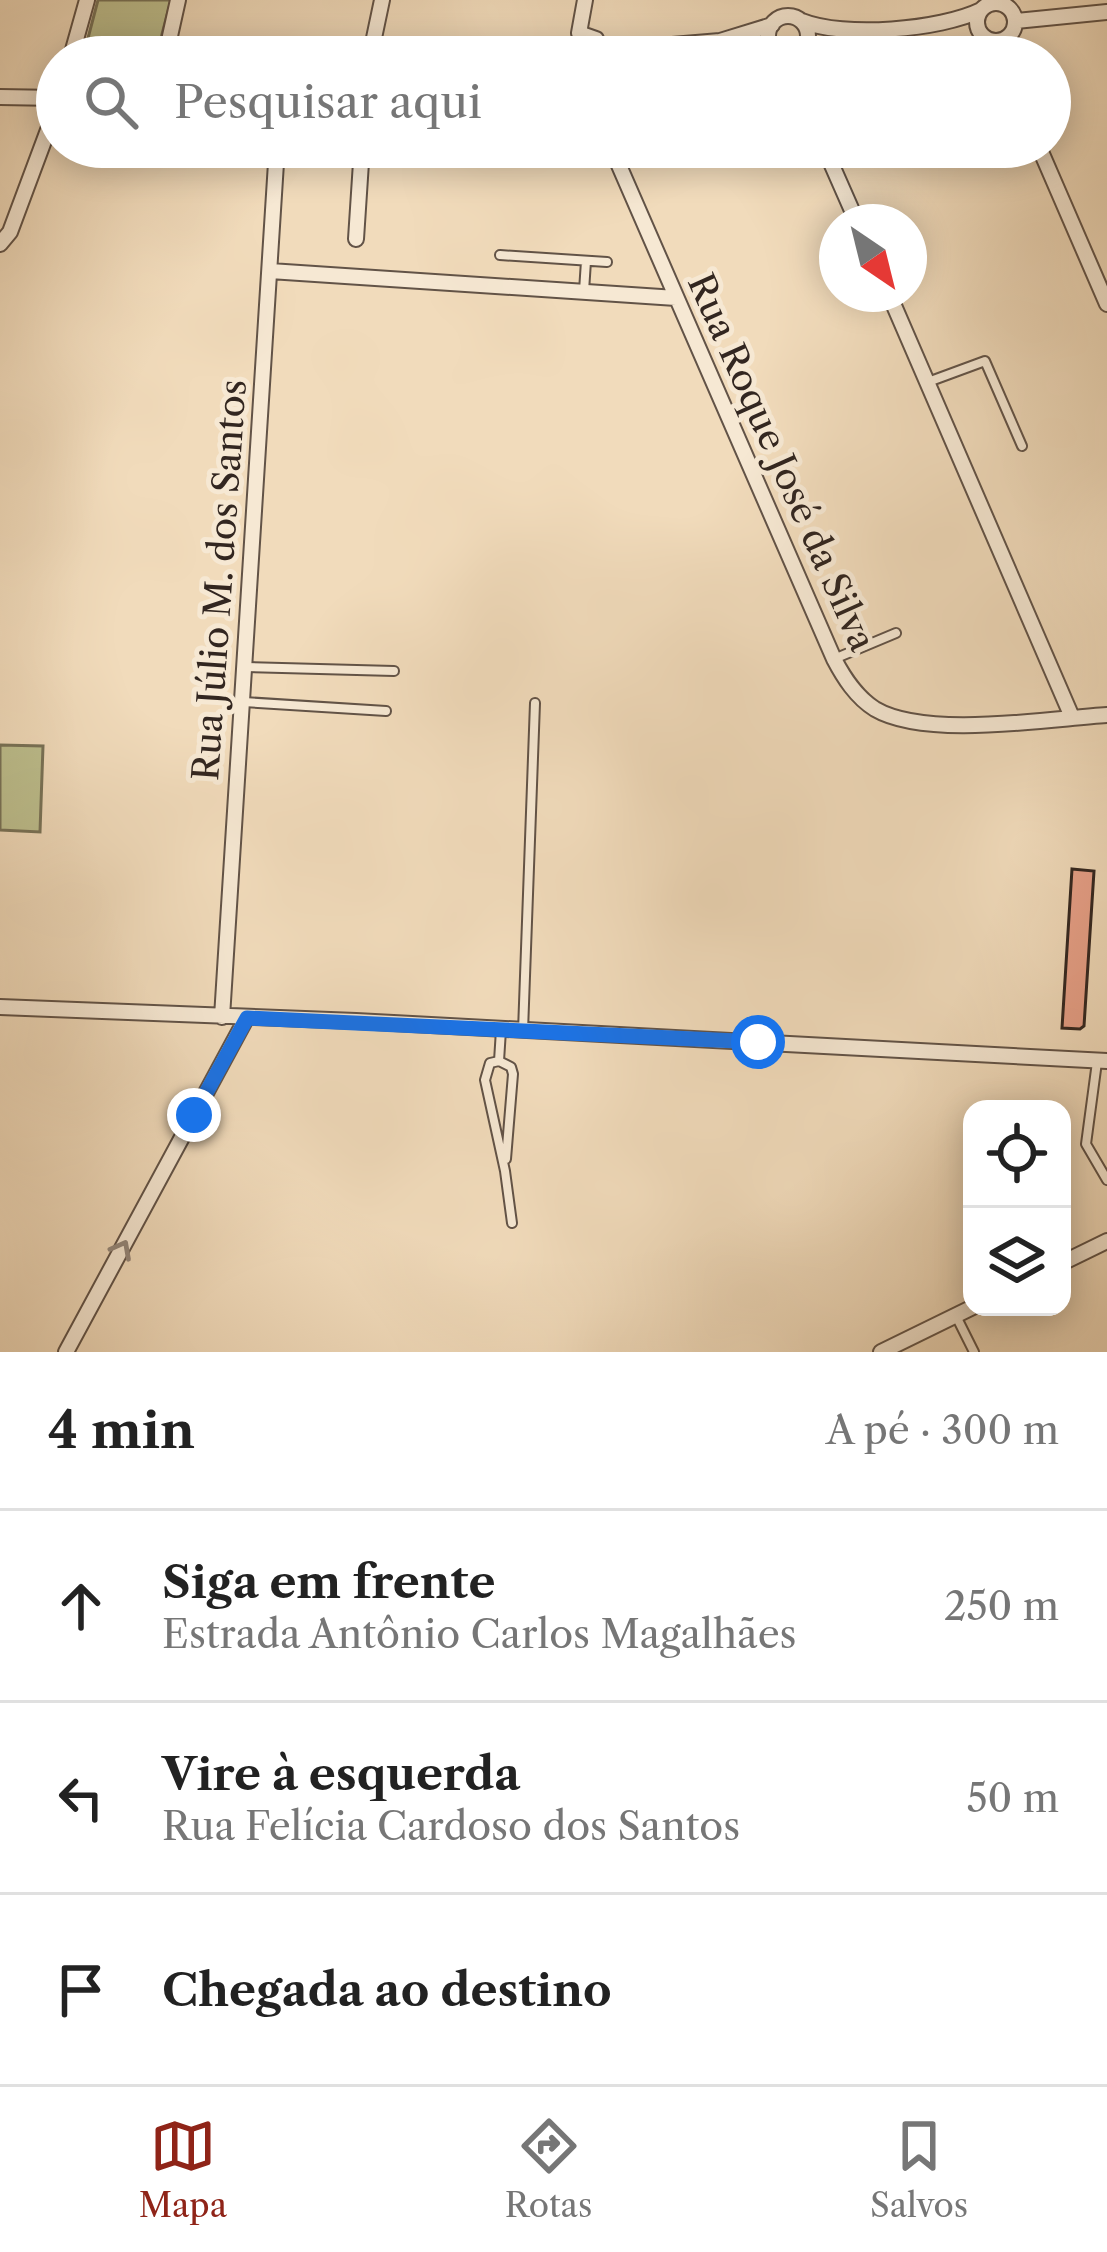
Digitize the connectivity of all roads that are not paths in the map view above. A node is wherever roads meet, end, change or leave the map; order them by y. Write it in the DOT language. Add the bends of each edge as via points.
graph roads {
  1 [pos="87,0"];
  2 [pos="178,0"];
  3 [pos="382,0"];
  4 [pos="585,0"];
  5 [pos="787,0"];
  6 [pos="999,1"];
  7 [pos="980,10"];
  8 [pos="1107,12"];
  9 [pos="802,21"];
  10 [pos="773,24"];
  11 [pos="919,25"];
  12 [pos="1013,28"];
  13 [pos="858,30"];
  14 [pos="579,33"];
  15 [pos="982,35"];
  16 [pos="77,36"];
  17 [pos="170,36"];
  18 [pos="374,36"];
  19 [pos="572,36"];
  20 [pos="591,36"];
  21 [pos="743,36"];
  22 [pos="770,36"];
  23 [pos="806,36"];
  24 [pos="829,36"];
  25 [pos="1003,36"];
  26 [pos="1011,36"];
  27 [pos="0,98"];
  28 [pos="36,101"];
  29 [pos="36,160"];
  30 [pos="276,168"];
  31 [pos="361,168"];
  32 [pos="620,168"];
  33 [pos="833,168"];
  34 [pos="1048,168"];
  35 [pos="849,204"];
  36 [pos="356,238"];
  37 [pos="0,244"];
  38 [pos="500,255"];
  39 [pos="586,261"];
  40 [pos="607,262"];
  41 [pos="270,271"];
  42 [pos="584,292"];
  43 [pos="676,298"];
  44 [pos="1107,304"];
  45 [pos="897,312"];
  46 [pos="927,382"];
  47 [pos="1022,446"];
  48 [pos="896,633"];
  49 [pos="834,659"];
  50 [pos="243,667"];
  51 [pos="394,671"];
  52 [pos="241,701"];
  53 [pos="536,703"];
  54 [pos="386,711"];
  55 [pos="1107,715"];
  56 [pos="1072,717"];
  57 [pos="0,1007"];
  58 [pos="222,1017"];
  59 [pos="247,1018"];
  60 [pos="501,1030"];
  61 [pos="523,1031"];
  62 [pos="499,1060"];
  63 [pos="1102,1061"];
  64 [pos="505,1171"];
  65 [pos="1107,1180"];
  66 [pos="512,1223"];
  67 [pos="1107,1241"];
  68 [pos="1071,1259"];
  69 [pos="963,1312"];
  70 [pos="956,1316"];
  71 [pos="66,1352"];
  72 [pos="881,1352"];
  73 [pos="974,1352"];
  1 -- 16 [label="street"];
  2 -- 17 [label="street"];
  3 -- 18 [label="street"];
  4 -- 14 [label="street"];
  5 -- 10 [label="street"];
  6 -- 7 [label="street"];
  6 -- 12 [label="street" via="1011,8"];
  7 -- 11 [label="street"];
  7 -- 15 [label="street"];
  8 -- 12 [label="street"];
  9 -- 10 [label="street" via="788,16"];
  9 -- 13 [label="street"];
  9 -- 23 [label="street"];
  10 -- 21 [label="street"];
  10 -- 22 [label="street"];
  11 -- 13 [label="street"];
  11 -- 15 [label="street"];
  12 -- 25 [label="street"];
  12 -- 26 [label="street"];
  13 -- 24 [label="street"];
  14 -- 19 [label="street"];
  14 -- 20 [label="street"];
  27 -- 28 [label="street"];
  29 -- 37 [label="street"];
  30 -- 41 [label="street, Rua Júlio M. dos Santos"];
  31 -- 36 [label="street"];
  32 -- 43 [label="street, Rua Roque José da Silva"];
  33 -- 35 [label="street"];
  34 -- 44 [label="street"];
  38 -- 39 [label="lane"];
  39 -- 40 [label="lane"];
  39 -- 42 [label="lane"];
  41 -- 42 [label="street"];
  41 -- 50 [label="street, Rua Júlio M. dos Santos"];
  42 -- 43 [label="street"];
  43 -- 49 [label="street, Rua Roque José da Silva"];
  45 -- 46 [label="street"];
  46 -- 47 [label="lane" via="985,361"];
  46 -- 56 [label="street"];
  48 -- 49 [label="lane"];
  49 -- 56 [label="street, Rua Roque José da Silva" via="859,696 912,723"];
  50 -- 51 [label="lane"];
  50 -- 52 [label="street, Rua Júlio M. dos Santos"];
  52 -- 54 [label="lane"];
  52 -- 58 [label="street, Rua Júlio M. dos Santos"];
  53 -- 61 [label="lane"];
  55 -- 56 [label="street, Rua Roque José da Silva"];
  57 -- 58 [label="street"];
  58 -- 59 [label="street"];
  59 -- 60 [label="street"];
  71 -- 59 [label="street, one-way"];
  60 -- 61 [label="street"];
  60 -- 62 [label="lane"];
  61 -- 63 [label="street"];
  62 -- 64 [label="lane" via="513,1074"];
  62 -- 64 [label="lane" via="484,1071"];
  63 -- 65 [label="lane" via="1086,1144"];
  64 -- 66 [label="lane"];
  67 -- 68 [label="street"];
  69 -- 70 [label="street"];
  70 -- 72 [label="street"];
  70 -- 73 [label="lane"];
}
